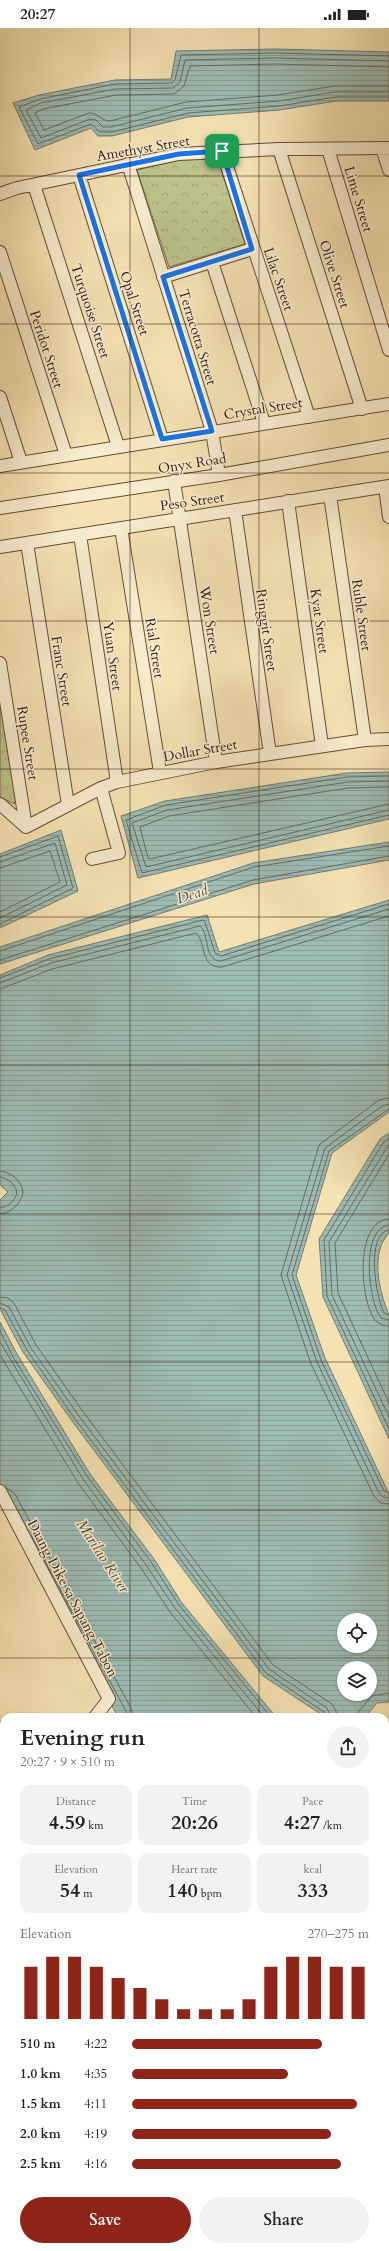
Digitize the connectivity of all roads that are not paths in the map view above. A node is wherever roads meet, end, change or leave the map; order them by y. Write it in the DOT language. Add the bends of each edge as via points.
graph roads {
  1 [pos="386,148"];
  2 [pos="279,149"];
  3 [pos="328,149"];
  4 [pos="222,151"];
  5 [pos="128,164"];
  6 [pos="389,170"];
  7 [pos="79,175"];
  8 [pos="34,185"];
  9 [pos="0,194"];
  10 [pos="252,249"];
  11 [pos="0,252"];
  12 [pos="212,262"];
  13 [pos="163,277"];
  14 [pos="389,350"];
  15 [pos="0,397"];
  16 [pos="389,404"];
  17 [pos="362,408"];
  18 [pos="309,417"];
  19 [pos="264,423"];
  20 [pos="212,431"];
  21 [pos="162,439"];
  22 [pos="389,445"];
  23 [pos="118,446"];
  24 [pos="66,455"];
  25 [pos="21,462"];
  26 [pos="0,466"];
  27 [pos="219,475"];
  28 [pos="174,482"];
  29 [pos="387,487"];
  30 [pos="330,495"];
  31 [pos="288,501"];
  32 [pos="0,508"];
  33 [pos="235,510"];
  34 [pos="389,517"];
  35 [pos="179,518"];
  36 [pos="121,528"];
  37 [pos="80,534"];
  38 [pos="27,543"];
  39 [pos="0,547"];
  40 [pos="0,663"];
  41 [pos="389,739"];
  42 [pos="365,740"];
  43 [pos="322,746"];
  44 [pos="270,754"];
  45 [pos="216,762"];
  46 [pos="160,772"];
  47 [pos="117,782"];
  48 [pos="101,788"];
  49 [pos="0,804"];
  50 [pos="68,805"];
  51 [pos="26,827"];
  52 [pos="92,859"];
  53 [pos="0,1491"];
  54 [pos="98,1713"];
  1 -- 3 [label="street, Amethyst Street"];
  1 -- 6 [label="street"];
  2 -- 3 [label="street, Amethyst Street"];
  2 -- 4 [label="street, Amethyst Street"];
  2 -- 17 [label="street, Olive Street"];
  3 -- 14 [label="street, Lime Street"];
  4 -- 5 [label="street, Amethyst Street" via="179,154"];
  4 -- 10 [label="street, Lilac Street"];
  5 -- 7 [label="street, Amethyst Street"];
  5 -- 13 [label="street, Terracotta Street"];
  7 -- 8 [label="street, Amethyst Street"];
  7 -- 21 [label="street, Opal Street"];
  8 -- 9 [label="street, Amethyst Street"];
  8 -- 23 [label="street, Turquoise Street"];
  10 -- 12 [label="street"];
  10 -- 18 [label="street, Lilac Street"];
  11 -- 24 [label="street, Peridot Street"];
  12 -- 13 [label="street"];
  12 -- 19 [label="street"];
  13 -- 20 [label="street, Terracotta Street"];
  15 -- 25 [label="street"];
  16 -- 17 [label="street, Crystal Street"];
  17 -- 18 [label="street, Crystal Street"];
  18 -- 19 [label="street, Crystal Street"];
  19 -- 20 [label="street, Crystal Street"];
  20 -- 21 [label="street, Crystal Street"];
  20 -- 27 [label="street, Terracotta Street"];
  21 -- 23 [label="street, Crystal Street"];
  22 -- 27 [label="street, Onyx Road"];
  23 -- 24 [label="street, Crystal Street"];
  24 -- 25 [label="street, Crystal Street"];
  25 -- 26 [label="street, Crystal Street"];
  27 -- 28 [label="street, Onyx Road"];
  28 -- 32 [label="street, Onyx Road"];
  28 -- 35 [label="street, Won Street"];
  29 -- 30 [label="street, Peso Street"];
  29 -- 34 [label="street"];
  30 -- 31 [label="street, Peso Street"];
  30 -- 42 [label="street, Ruble Street"];
  31 -- 33 [label="street, Peso Street"];
  31 -- 43 [label="street, Kyat Street"];
  33 -- 35 [label="street, Peso Street"];
  33 -- 44 [label="street, Ringgit Street"];
  35 -- 36 [label="street, Peso Street"];
  35 -- 45 [label="street, Won Street"];
  36 -- 37 [label="street, Peso Street"];
  36 -- 46 [label="street, Rial Street"];
  37 -- 38 [label="street, Peso Street"];
  37 -- 47 [label="street, Yuan Street"];
  38 -- 39 [label="street, Peso Street"];
  38 -- 50 [label="street, Franc Street"];
  40 -- 51 [label="street, Rupee Street"];
  41 -- 42 [label="street, Dollar Street"];
  42 -- 43 [label="street, Dollar Street"];
  43 -- 44 [label="street, Dollar Street"];
  44 -- 45 [label="street, Dollar Street"];
  45 -- 46 [label="street, Dollar Street"];
  46 -- 47 [label="street, Dollar Street"];
  47 -- 48 [label="street, Dollar Street"];
  48 -- 50 [label="street, Dollar Street"];
  48 -- 52 [label="street" via="119,853"];
  49 -- 51 [label="street"];
  50 -- 51 [label="street, Dollar Street"];
  53 -- 54 [label="street, Daang Dike sa Sapang Tabon" via="109,1699"];
}
